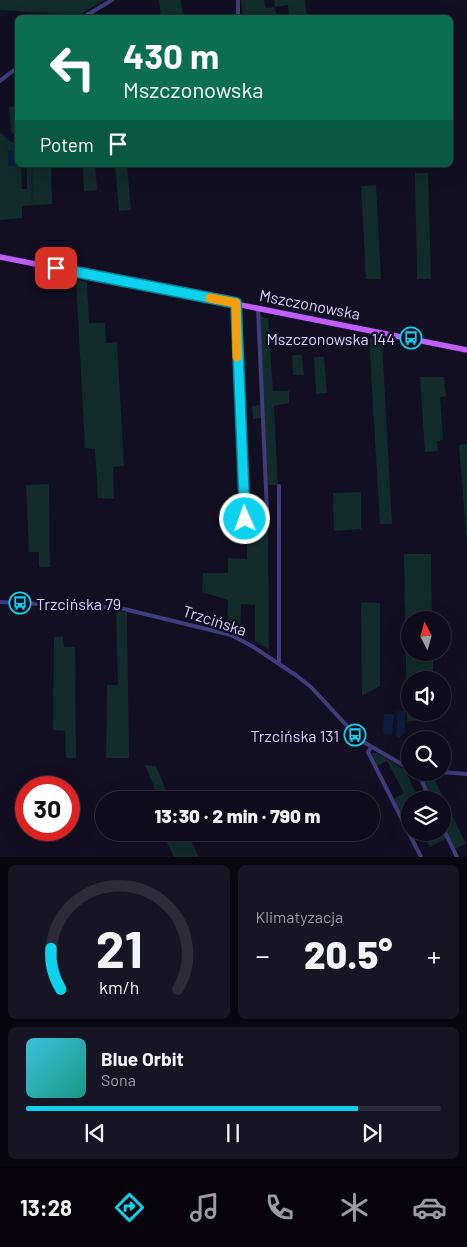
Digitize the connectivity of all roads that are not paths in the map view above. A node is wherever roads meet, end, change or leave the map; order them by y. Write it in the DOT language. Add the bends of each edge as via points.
graph roads {
  1 [pos="112,0"];
  2 [pos="238,0"];
  3 [pos="87,15"];
  4 [pos="238,15"];
  5 [pos="15,68"];
  6 [pos="0,81"];
  7 [pos="0,257"];
  8 [pos="236,303"];
  9 [pos="258,308"];
  10 [pos="467,350"];
  11 [pos="278,486"];
  12 [pos="265,513"];
  13 [pos="245,519"];
  14 [pos="0,602"];
  15 [pos="278,663"];
  16 [pos="371,747"];
  17 [pos="401,764"];
  18 [pos="451,773"];
  19 [pos="467,774"];
  20 [pos="450,841"];
  21 [pos="421,857"];
  22 [pos="458,857"];
  1 -- 3 [label="street"];
  2 -- 4 [label="street"];
  5 -- 6 [label="street"];
  7 -- 8 [label="main road, Mszczonowska"];
  8 -- 9 [label="main road, Mszczonowska"];
  8 -- 13 [label="street"];
  9 -- 10 [label="main road, Mszczonowska"];
  9 -- 12 [label="street"];
  11 -- 15 [label="street"];
  14 -- 15 [label="street, Trzcińska" via="135,610 231,635"];
  15 -- 16 [label="street, Trzcińska" via="311,687 357,737"];
  16 -- 17 [label="street, Trzcińska"];
  16 -- 21 [label="street" via="368,752"];
  18 -- 19 [label="street"];
  20 -- 22 [label="street"];
}
